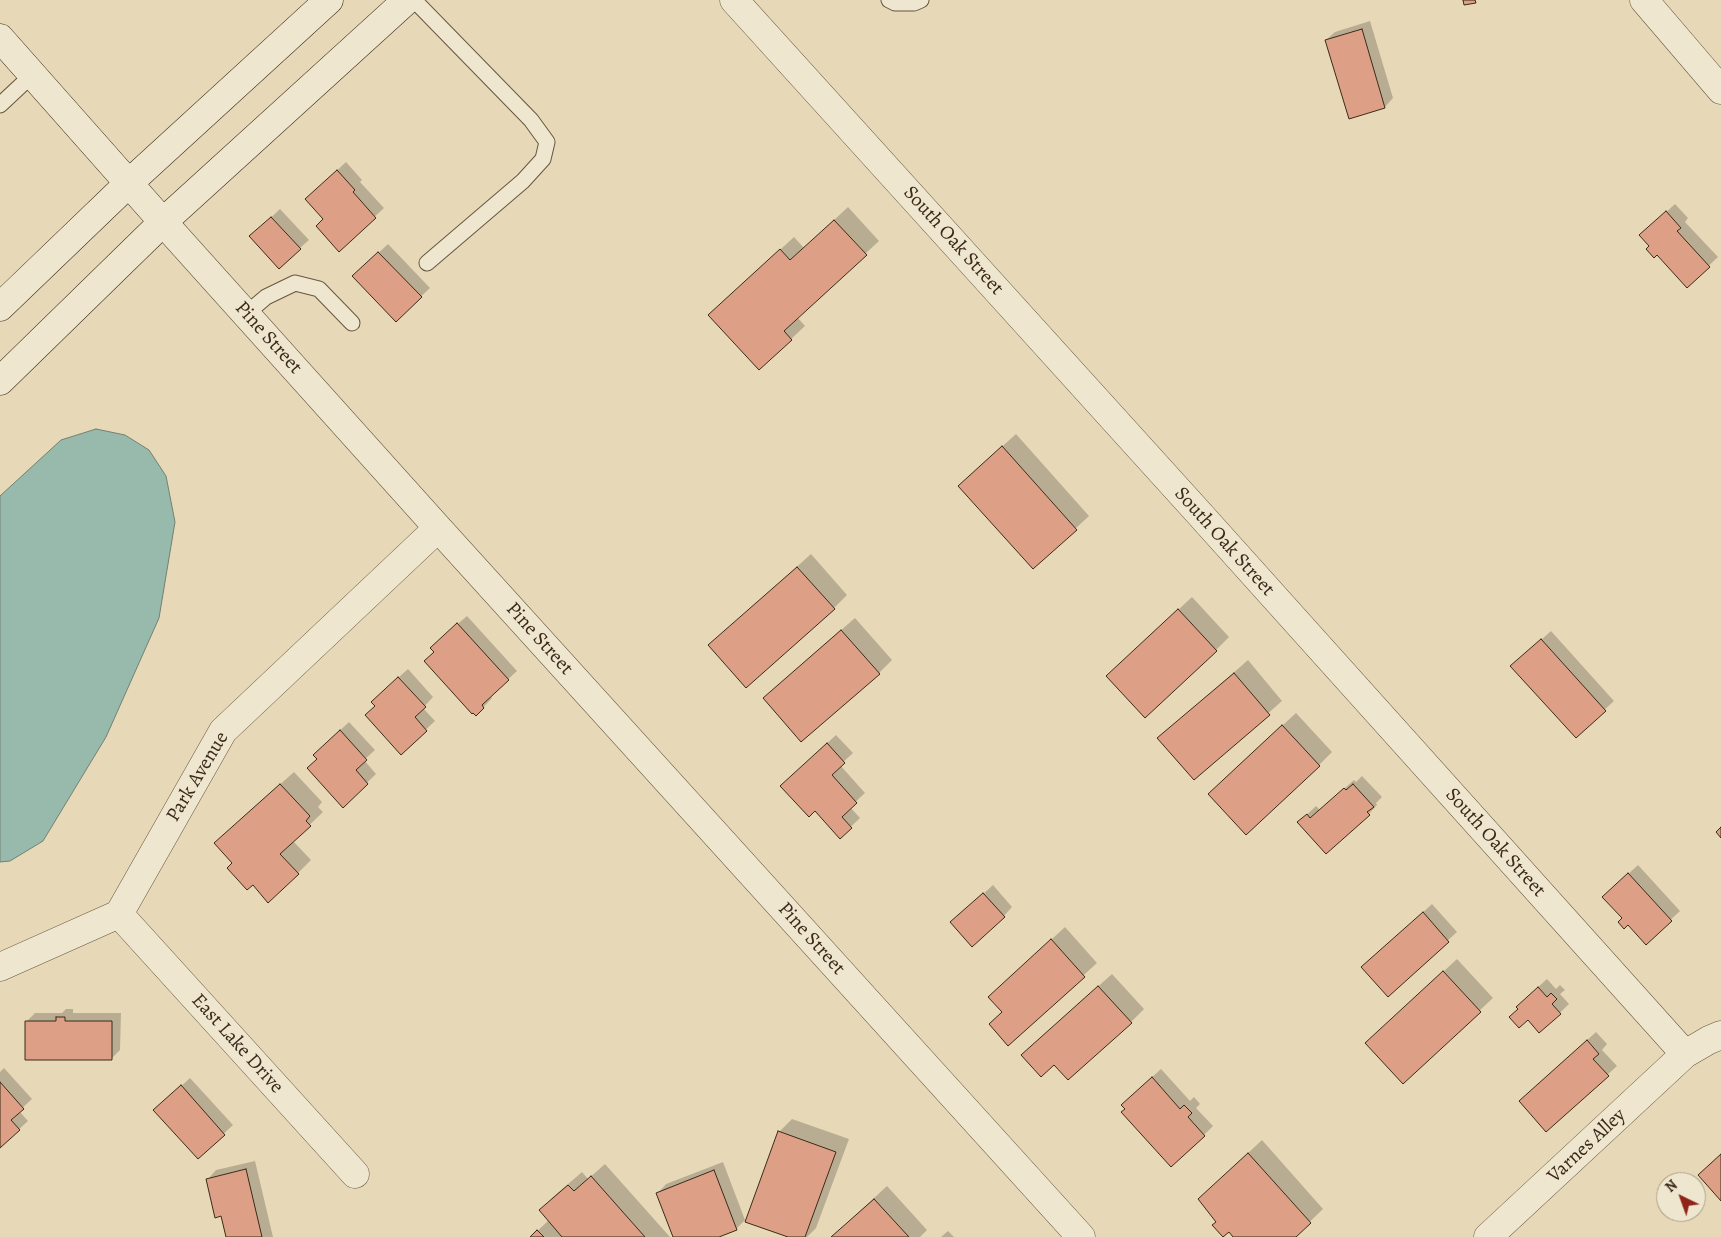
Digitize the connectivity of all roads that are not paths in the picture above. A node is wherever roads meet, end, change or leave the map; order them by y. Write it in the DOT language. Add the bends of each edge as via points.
graph roads {
  1 [pos="329,0"];
  2 [pos="407,0"];
  3 [pos="414,0"];
  4 [pos="734,0"];
  5 [pos="889,0"];
  6 [pos="921,0"];
  7 [pos="1644,0"];
  8 [pos="0,38"];
  9 [pos="32,75"];
  10 [pos="1721,90"];
  11 [pos="0,105"];
  12 [pos="129,183"];
  13 [pos="163,222"];
  14 [pos="427,263"];
  15 [pos="0,307"];
  16 [pos="246,314"];
  17 [pos="352,323"];
  18 [pos="0,381"];
  19 [pos="438,528"];
  20 [pos="119,914"];
  21 [pos="0,967"];
  22 [pos="1721,1035"];
  23 [pos="1685,1054"];
  24 [pos="355,1174"];
  25 [pos="1081,1237"];
  26 [pos="1488,1237"];
  1 -- 12 [label="street"];
  2 -- 13 [label="street"];
  3 -- 14 [label="lane" via="531,120 547,142 543,159 523,181"];
  4 -- 23 [label="street, South Oak Street"];
  5 -- 6 [label="lane" via="895,3"];
  7 -- 10 [label="street"];
  8 -- 9 [label="street, Pine Street"];
  9 -- 11 [label="lane"];
  9 -- 12 [label="street, Pine Street"];
  12 -- 13 [label="street, Pine Street"];
  12 -- 15 [label="street"];
  13 -- 16 [label="street, Pine Street"];
  13 -- 18 [label="street"];
  16 -- 17 [label="lane" via="266,297 295,283 319,289"];
  16 -- 19 [label="street, Pine Street"];
  19 -- 20 [label="street, Park Avenue" via="223,731"];
  19 -- 25 [label="street, Pine Street"];
  20 -- 21 [label="street"];
  20 -- 24 [label="street, East Lake Drive"];
  22 -- 23 [label="street"];
  23 -- 26 [label="street, Varnes Alley"];
}
